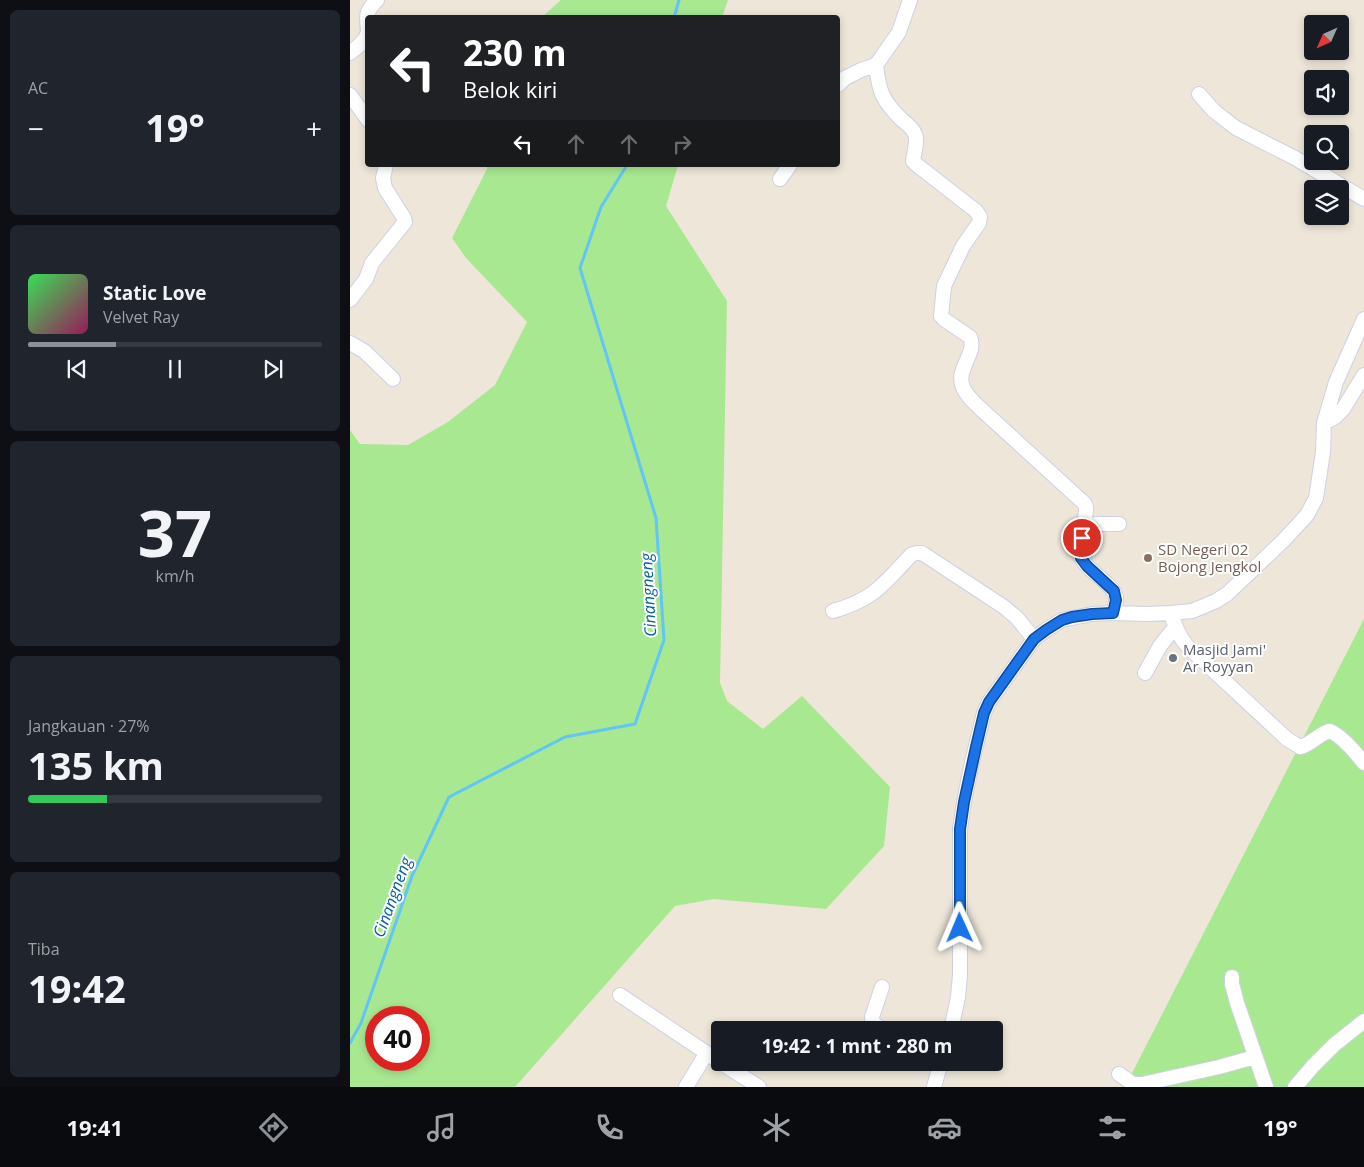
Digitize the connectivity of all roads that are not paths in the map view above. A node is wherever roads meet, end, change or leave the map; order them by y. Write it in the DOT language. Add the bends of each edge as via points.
graph roads {
  1 [pos="377,0"];
  2 [pos="910,0"];
  3 [pos="366,15"];
  4 [pos="365,38"];
  5 [pos="350,53"];
  6 [pos="876,65"];
  7 [pos="840,83"];
  8 [pos="1199,94"];
  9 [pos="350,95"];
  10 [pos="365,116"];
  11 [pos="386,167"];
  12 [pos="789,167"];
  13 [pos="780,179"];
  14 [pos="1364,199"];
  15 [pos="350,300"];
  16 [pos="1364,319"];
  17 [pos="350,343"];
  18 [pos="1364,376"];
  19 [pos="393,379"];
  20 [pos="1324,423"];
  21 [pos="1119,524"];
  22 [pos="1083,528"];
  23 [pos="833,611"];
  24 [pos="1113,613"];
  25 [pos="1173,620"];
  26 [pos="1034,639"];
  27 [pos="1145,673"];
  28 [pos="1364,763"];
  29 [pos="1232,977"];
  30 [pos="882,987"];
  31 [pos="620,995"];
  32 [pos="1364,1020"];
  33 [pos="873,1021"];
  34 [pos="953,1021"];
  35 [pos="706,1054"];
  36 [pos="1255,1056"];
  37 [pos="711,1057"];
  38 [pos="734,1071"];
  39 [pos="938,1071"];
  40 [pos="1119,1074"];
  41 [pos="686,1087"];
  42 [pos="759,1087"];
  43 [pos="934,1087"];
  44 [pos="1266,1087"];
  45 [pos="1295,1087"];
  1 -- 3 [label="street"];
  2 -- 6 [label="street" via="899,32"];
  4 -- 5 [label="street"];
  6 -- 7 [label="street"];
  6 -- 22 [label="street" via="883,98 915,133 913,161 980,216 944,286 942,316 972,342 961,374 962,384 982,410 1084,503"];
  8 -- 14 [label="street" via="1236,128"];
  9 -- 10 [label="street"];
  11 -- 15 [label="street" via="385,188 405,222 372,263 366,279"];
  12 -- 13 [label="street"];
  16 -- 20 [label="street" via="1336,382"];
  17 -- 19 [label="street" via="364,351"];
  18 -- 20 [label="street" via="1343,409"];
  20 -- 25 [label="street" via="1316,498 1307,515 1227,594"];
  21 -- 22 [label="street" via="1096,524"];
  22 -- 24 [label="street" via="1081,558 1114,591"];
  23 -- 26 [label="street" via="875,593 911,555 922,553 1004,607"];
  24 -- 25 [label="street" via="1147,614"];
  24 -- 26 [label="street" via="1062,620"];
  25 -- 27 [label="street"];
  25 -- 28 [label="street" via="1188,647 1287,739 1300,747 1306,746 1330,731"];
  26 -- 34 [label="street" via="996,690 984,713 964,802 960,829 960,976"];
  29 -- 36 [label="street"];
  30 -- 33 [label="street"];
  31 -- 35 [label="street"];
  32 -- 45 [label="street" via="1334,1045"];
  35 -- 37 [label="street"];
  35 -- 41 [label="street"];
  36 -- 40 [label="street" via="1142,1084 1130,1083"];
  36 -- 44 [label="street"];
  38 -- 42 [label="street"];
  39 -- 43 [label="street"];
}
